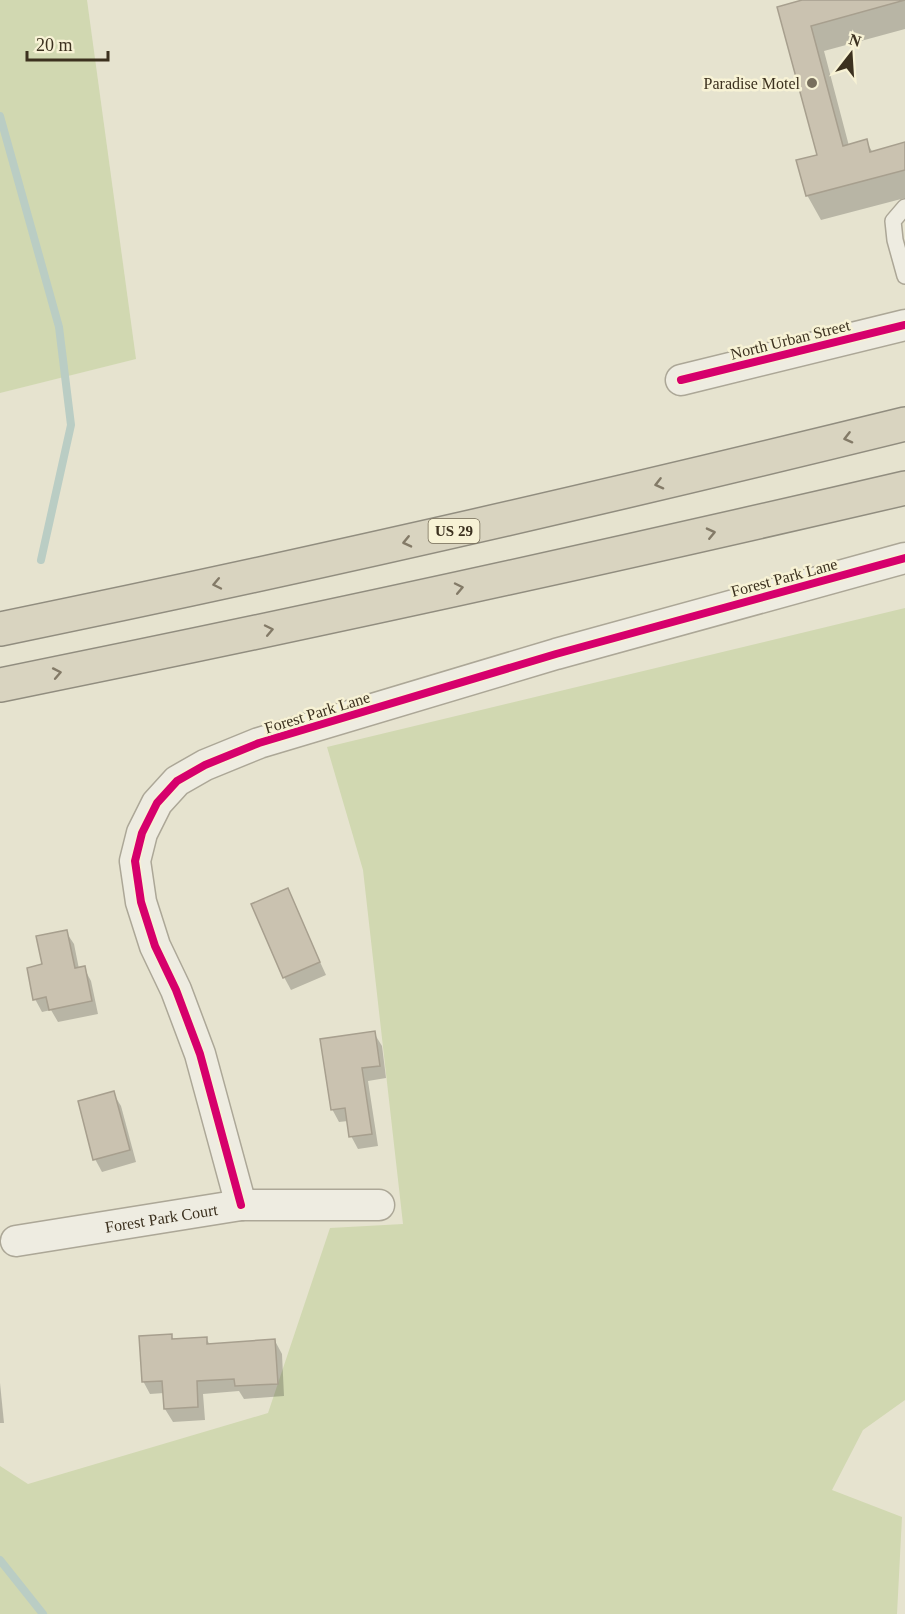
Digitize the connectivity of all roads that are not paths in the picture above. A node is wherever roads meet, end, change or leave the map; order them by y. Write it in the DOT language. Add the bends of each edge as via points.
graph roads {
  1 [pos="905,207"];
  2 [pos="905,276"];
  3 [pos="905,325"];
  4 [pos="681,380"];
  5 [pos="905,424"];
  6 [pos="905,488"];
  7 [pos="905,558"];
  8 [pos="0,629"];
  9 [pos="0,685"];
  10 [pos="241,1205"];
  11 [pos="379,1205"];
  12 [pos="16,1241"];
  1 -- 2 [label="lane" via="893,221"];
  3 -- 4 [label="street, North Urban Street"];
  5 -- 8 [label="highway, US 29, one-way" via="292,568"];
  9 -- 6 [label="highway, one-way" via="287,626"];
  7 -- 10 [label="street, Forest Park Lane" via="556,654 259,743 205,765 177,782 157,803 142,833 135,861 141,903 200,1054"];
  10 -- 11 [label="street, Forest Park Court"];
  10 -- 12 [label="street, Forest Park Court"];
}
